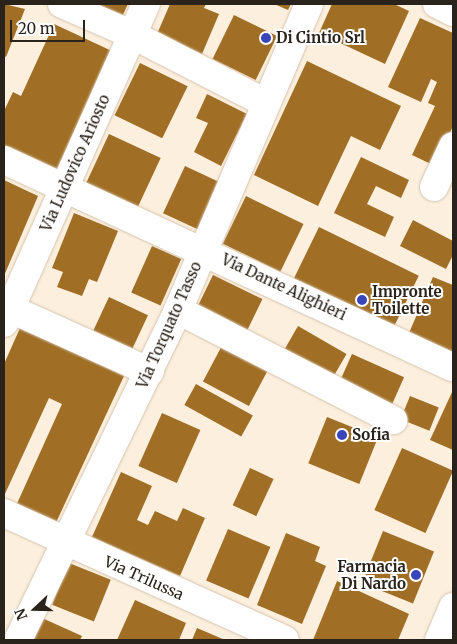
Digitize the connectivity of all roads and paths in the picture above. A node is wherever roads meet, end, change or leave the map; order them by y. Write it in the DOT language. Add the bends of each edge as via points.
graph roads {
  1 [pos="62,4"];
  2 [pos="146,4"];
  3 [pos="309,4"];
  4 [pos="437,4"];
  5 [pos="453,12"];
  6 [pos="131,34"];
  7 [pos="266,103"];
  8 [pos="453,146"];
  9 [pos="4,160"];
  10 [pos="434,186"];
  11 [pos="65,189"];
  12 [pos="202,249"];
  13 [pos="178,310"];
  14 [pos="6,313"];
  15 [pos="453,367"];
  16 [pos="150,372"];
  17 [pos="393,420"];
  18 [pos="4,513"];
  19 [pos="64,542"];
  20 [pos="453,607"];
  21 [pos="18,640"];
  22 [pos="285,640"];
  23 [pos="439,640"];
  1 -- 6 [label="street"];
  2 -- 6 [label="street, Via Ludovico Ariosto"];
  3 -- 7 [label="street, Via Torquato Tasso"];
  4 -- 5 [label="street"];
  6 -- 7 [label="street"];
  6 -- 11 [label="street, Via Ludovico Ariosto"];
  7 -- 12 [label="street, Via Torquato Tasso"];
  8 -- 10 [label="street"];
  9 -- 11 [label="street, Via Dante Alighieri"];
  11 -- 12 [label="street, Via Dante Alighieri"];
  11 -- 14 [label="street, Via Ludovico Ariosto"];
  12 -- 13 [label="street, Via Torquato Tasso"];
  12 -- 15 [label="street, Via Dante Alighieri"];
  13 -- 16 [label="street, Via Torquato Tasso"];
  13 -- 17 [label="street"];
  14 -- 16 [label="street"];
  16 -- 19 [label="street, Via Torquato Tasso"];
  18 -- 19 [label="street, Via Trilussa"];
  19 -- 21 [label="street, Via Torquato Tasso"];
  19 -- 22 [label="street, Via Trilussa"];
  20 -- 23 [label="street"];
}
